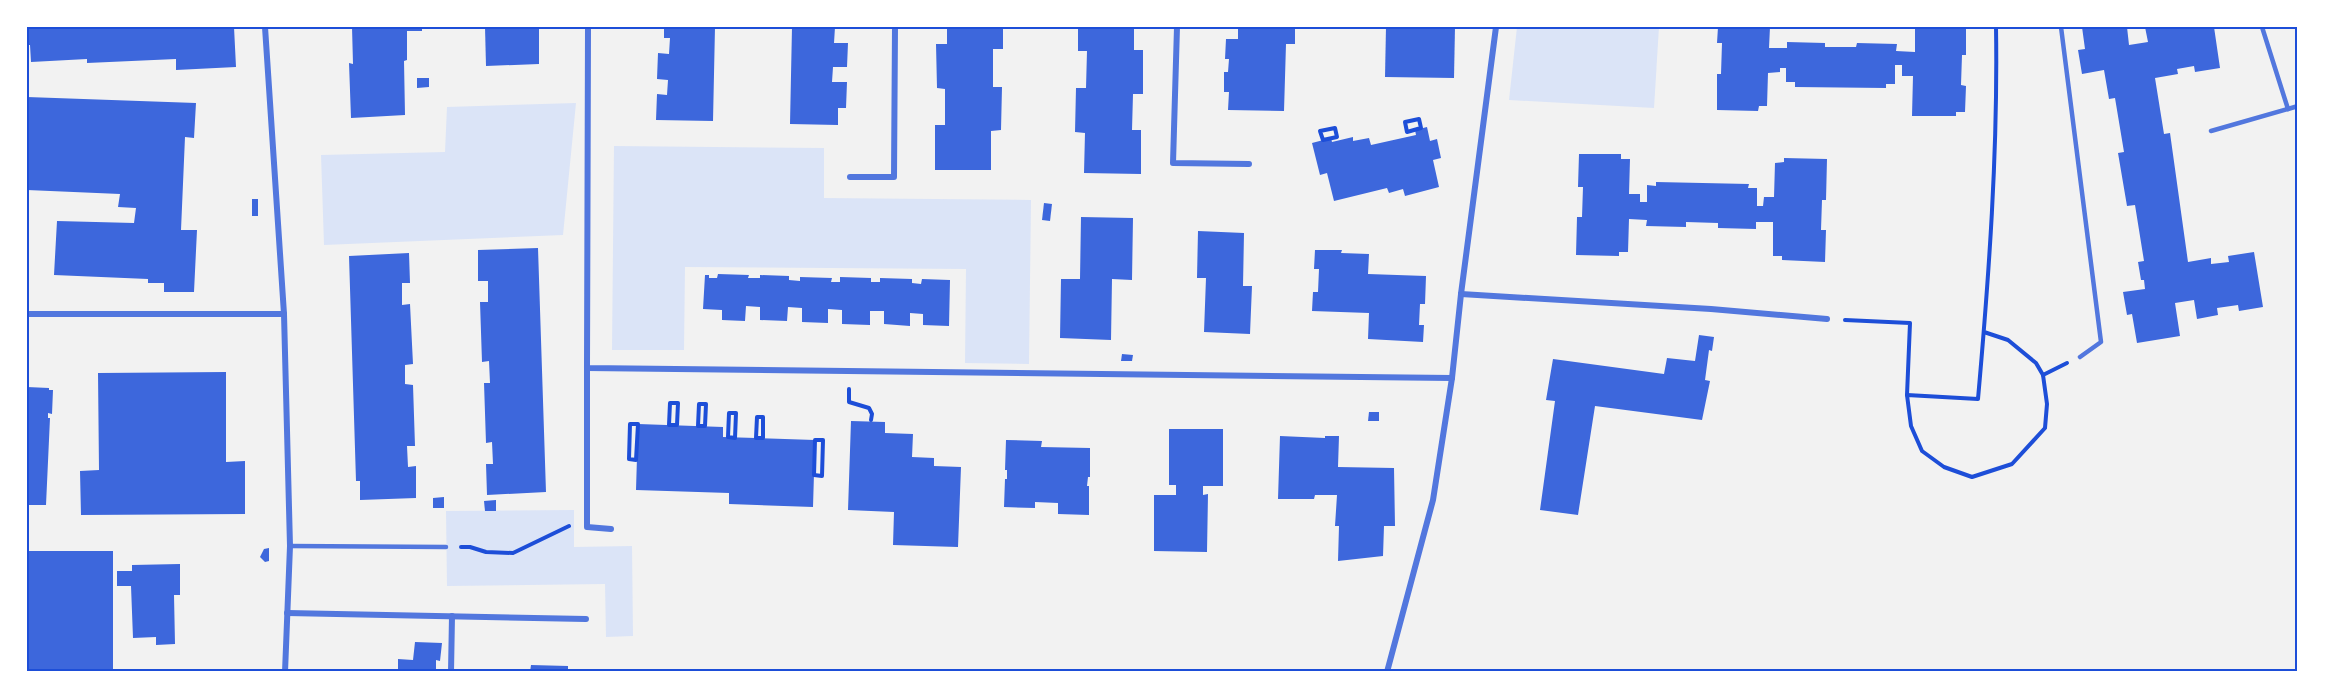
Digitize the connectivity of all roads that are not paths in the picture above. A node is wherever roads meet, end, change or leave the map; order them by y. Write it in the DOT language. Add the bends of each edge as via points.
graph roads {
  1 [pos="265,27"];
  2 [pos="588,27"];
  3 [pos="895,27"];
  4 [pos="1177,27"];
  5 [pos="1496,27"];
  6 [pos="2061,27"];
  7 [pos="2262,27"];
  8 [pos="2298,106"];
  9 [pos="2288,109"];
  10 [pos="2211,131"];
  11 [pos="1249,164"];
  12 [pos="850,177"];
  13 [pos="1461,294"];
  14 [pos="27,314"];
  15 [pos="284,314"];
  16 [pos="1827,319"];
  17 [pos="2080,357"];
  18 [pos="587,368"];
  19 [pos="1452,378"];
  20 [pos="611,529"];
  21 [pos="290,546"];
  22 [pos="446,547"];
  23 [pos="287,613"];
  24 [pos="452,616"];
  25 [pos="586,619"];
  26 [pos="285,672"];
  27 [pos="451,672"];
  28 [pos="1387,672"];
  1 -- 15 [label="street"];
  2 -- 18 [label="street"];
  3 -- 12 [label="street" via="894,177"];
  4 -- 11 [label="street" via="1173,163"];
  5 -- 13 [label="street"];
  6 -- 17 [label="lane" via="2101,342"];
  7 -- 9 [label="lane"];
  8 -- 9 [label="lane"];
  9 -- 10 [label="lane"];
  13 -- 16 [label="street"];
  13 -- 19 [label="street"];
  14 -- 15 [label="street"];
  15 -- 21 [label="street"];
  18 -- 19 [label="street"];
  18 -- 20 [label="street" via="587,527"];
  19 -- 28 [label="street" via="1432,500"];
  21 -- 22 [label="lane"];
  21 -- 23 [label="street"];
  23 -- 24 [label="street"];
  23 -- 26 [label="street"];
  24 -- 25 [label="street"];
  24 -- 27 [label="street"];
}
